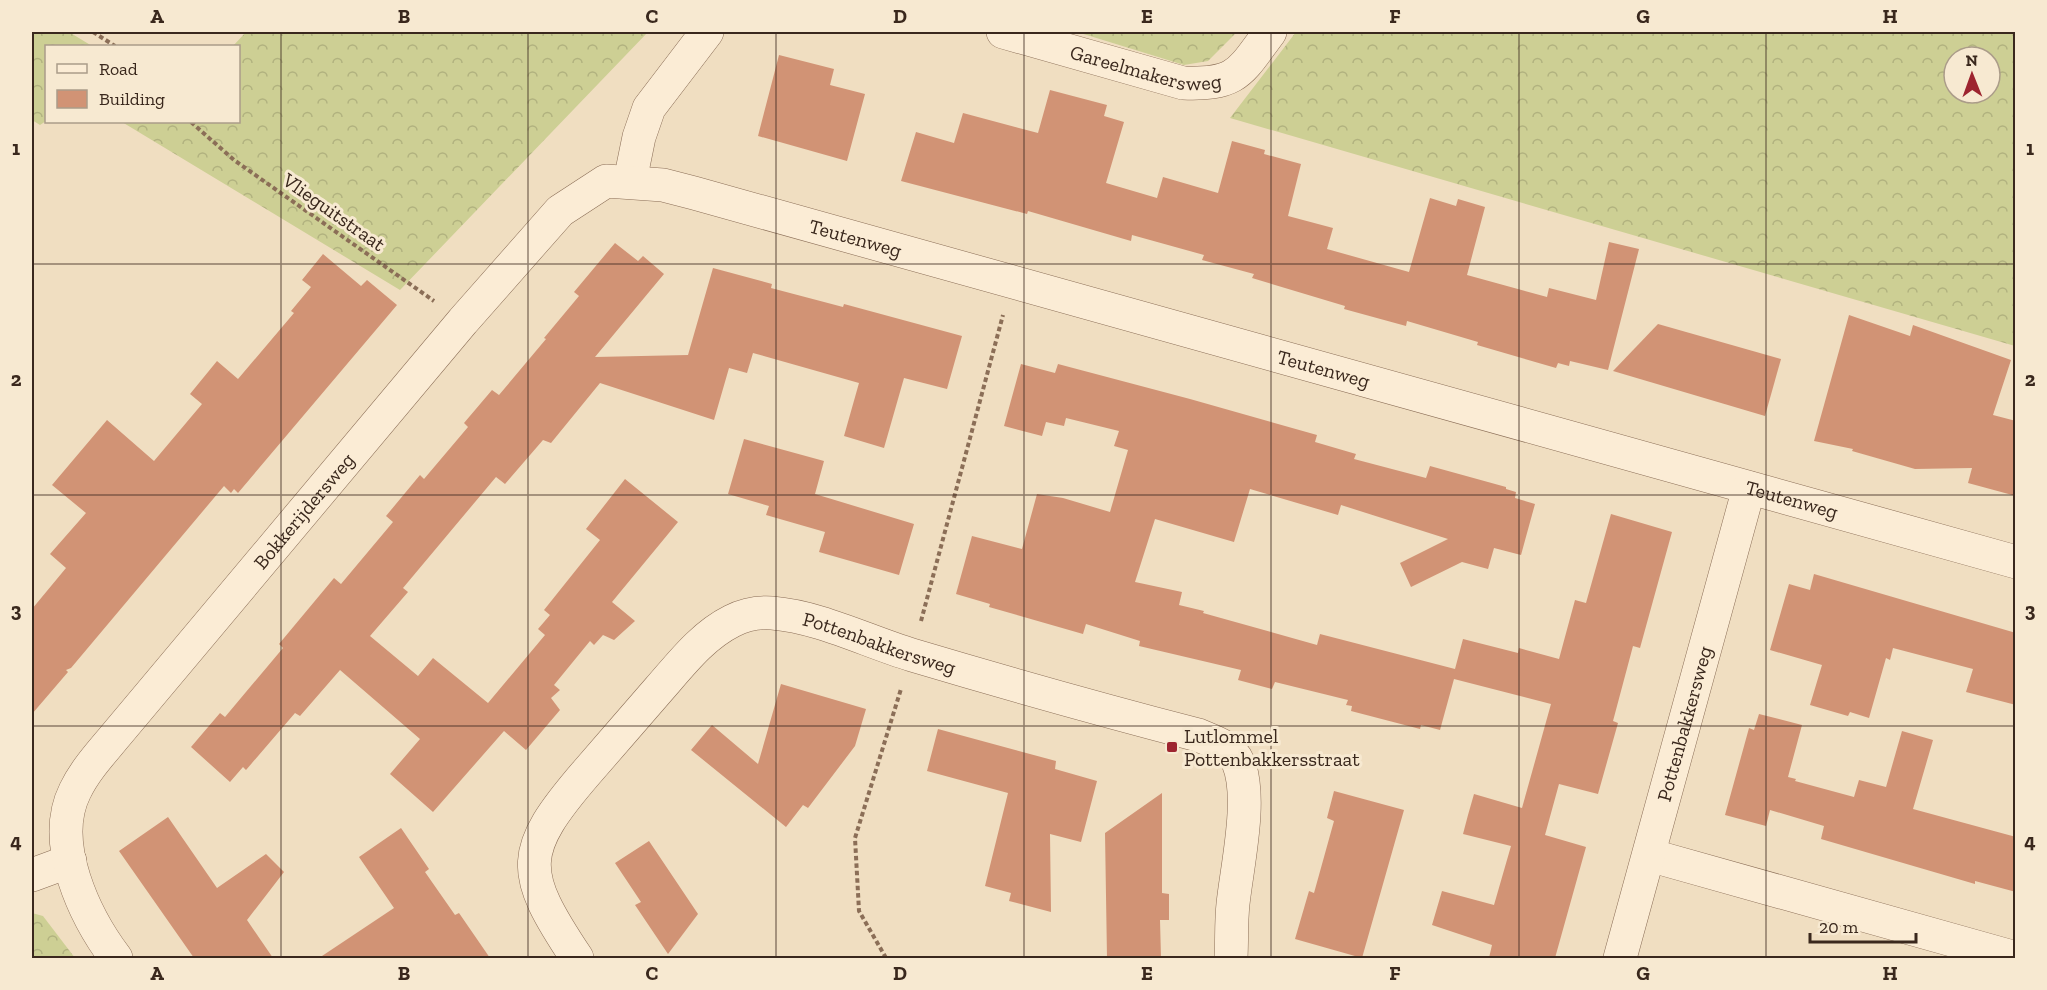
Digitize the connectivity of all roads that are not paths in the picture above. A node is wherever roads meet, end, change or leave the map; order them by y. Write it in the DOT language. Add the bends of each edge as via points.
graph roads {
  1 [pos="707,32"];
  2 [pos="1003,32"];
  3 [pos="1270,32"];
  4 [pos="630,181"];
  5 [pos="1749,488"];
  6 [pos="2016,562"];
  7 [pos="1649,855"];
  8 [pos="70,861"];
  9 [pos="32,875"];
  10 [pos="116,958"];
  11 [pos="576,958"];
  12 [pos="1232,958"];
  13 [pos="1620,958"];
  14 [pos="2016,958"];
  1 -- 4 [label="street" via="649,108"];
  2 -- 3 [label="street, Gareelmakersweg" via="1183,83 1214,84 1240,72"];
  4 -- 5 [label="street, Teutenweg" via="694,193"];
  4 -- 8 [label="street, Bokkerijdersweg" via="606,181 560,211 463,321 91,766 74,792 68,823"];
  5 -- 6 [label="street, Teutenweg"];
  5 -- 7 [label="street, Pottenbakkersweg"];
  7 -- 13 [label="street, Pottenbakkersweg"];
  7 -- 14 [label="street"];
  8 -- 9 [label="street"];
  8 -- 10 [label="street, Bokkerijdersweg" via="83,905"];
  11 -- 12 [label="street, Pottenbakkersweg" via="543,906 533,860 537,839 556,808 697,646 731,621 750,614 770,613 1198,735 1231,751 1243,783"];
}
